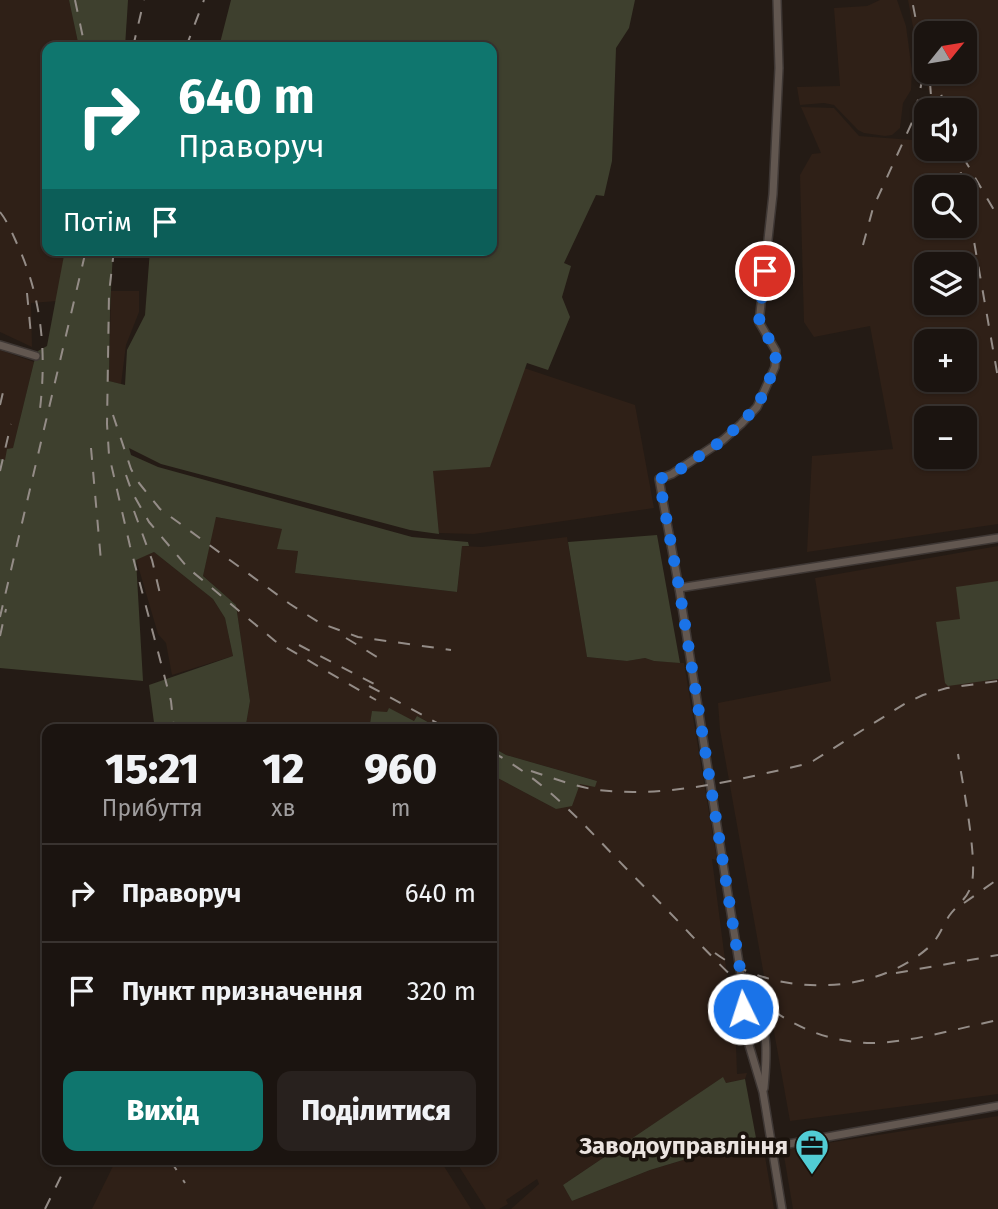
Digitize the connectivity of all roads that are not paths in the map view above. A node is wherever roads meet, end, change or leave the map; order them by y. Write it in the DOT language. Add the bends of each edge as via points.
graph roads {
  1 [pos="777,0"];
  2 [pos="0,345"];
  3 [pos="36,356"];
  4 [pos="998,538"];
  5 [pos="679,587"];
  6 [pos="744,998"];
  7 [pos="764,1030"];
  8 [pos="746,1033"];
  9 [pos="766,1039"];
  10 [pos="749,1045"];
  11 [pos="763,1092"];
  12 [pos="998,1106"];
  13 [pos="772,1147"];
  14 [pos="782,1209"];
  1 -- 5 [label="street" via="773,194 759,322 776,351 775,367 757,407 741,425 673,474 659,479"];
  2 -- 3 [label="street"];
  4 -- 5 [label="street"];
  5 -- 6 [label="street"];
  6 -- 7 [label="street" via="760,1016"];
  6 -- 8 [label="street"];
  7 -- 8 [label="street" via="757,1024"];
  7 -- 9 [label="street"];
  8 -- 10 [label="street"];
  9 -- 10 [label="street" via="761,1046"];
  9 -- 11 [label="street"];
  10 -- 11 [label="street"];
  11 -- 13 [label="street"];
  12 -- 13 [label="street"];
  13 -- 14 [label="street"];
}
